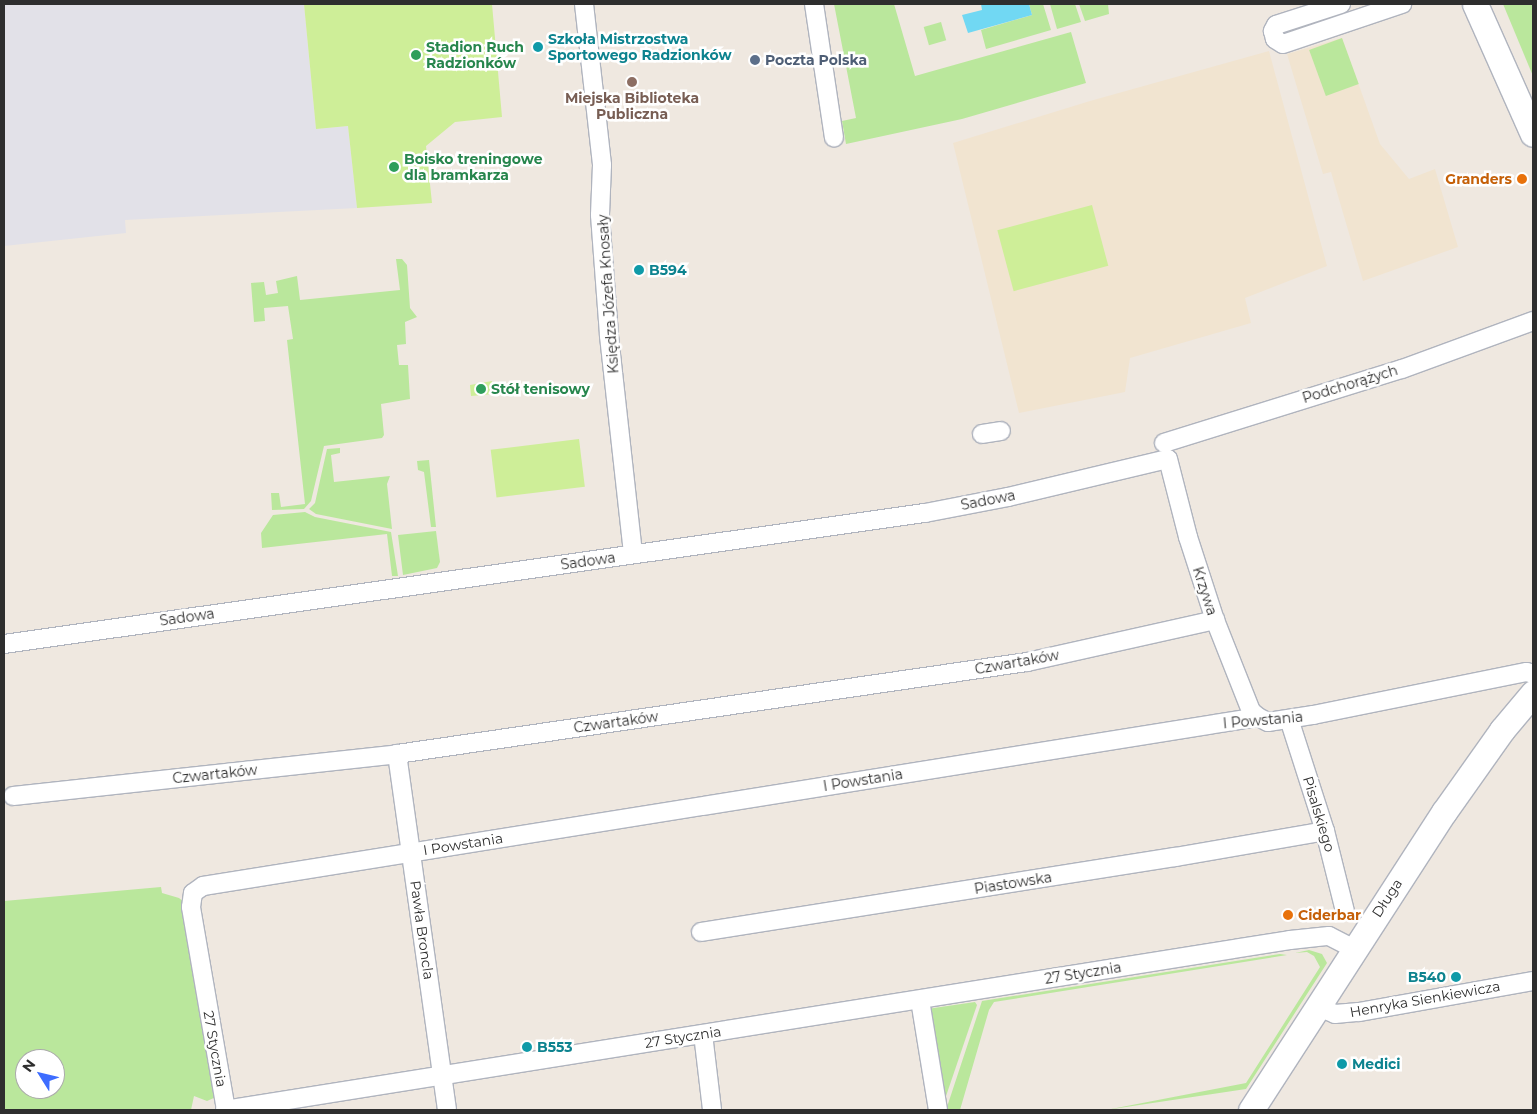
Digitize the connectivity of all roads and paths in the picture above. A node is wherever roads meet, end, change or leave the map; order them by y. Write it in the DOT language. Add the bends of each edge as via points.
graph roads {
  1 [pos="584,4"];
  2 [pos="814,4"];
  3 [pos="1341,4"];
  4 [pos="1402,4"];
  5 [pos="1475,4"];
  6 [pos="1533,134"];
  7 [pos="834,138"];
  8 [pos="1533,321"];
  9 [pos="1001,431"];
  10 [pos="982,434"];
  11 [pos="1166,451"];
  12 [pos="633,554"];
  13 [pos="1214,620"];
  14 [pos="4,644"];
  15 [pos="1533,674"];
  16 [pos="1533,693"];
  17 [pos="1258,718"];
  18 [pos="1289,719"];
  19 [pos="397,754"];
  20 [pos="13,796"];
  21 [pos="1325,831"];
  22 [pos="411,852"];
  23 [pos="193,893"];
  24 [pos="1345,911"];
  25 [pos="701,932"];
  26 [pos="1355,948"];
  27 [pos="1533,981"];
  28 [pos="920,1000"];
  29 [pos="1318,1007"];
  30 [pos="703,1034"];
  31 [pos="441,1076"];
  32 [pos="225,1110"];
  33 [pos="447,1110"];
  34 [pos="712,1110"];
  35 [pos="938,1110"];
  36 [pos="1251,1110"];
  1 -- 12 [label="street, Księdza Józefa Knosały" via="602,165 600,215 609,336"];
  2 -- 7 [label="street"];
  3 -- 4 [label="street" via="1276,25 1273,31 1275,39 1282,44"];
  5 -- 6 [label="street"];
  8 -- 11 [label="street, Podchorążych"];
  9 -- 10 [label="street"];
  11 -- 12 [label="street, Sadowa" via="1008,497 924,513"];
  11 -- 13 [label="street, Krzywa"];
  12 -- 14 [label="street, Sadowa"];
  13 -- 17 [label="street, Krzywa" via="1251,711"];
  13 -- 19 [label="street, Czwartaków" via="1027,662"];
  15 -- 18 [label="street, I Powstania" via="1527,672"];
  16 -- 26 [label="street, Długa" via="1477,764"];
  17 -- 18 [label="street, I Powstania" via="1268,722"];
  17 -- 22 [label="street, I Powstania"];
  18 -- 21 [label="street, Pisalskiego"];
  19 -- 20 [label="street, Czwartaków"];
  19 -- 22 [label="street, Pawła Broncla"];
  21 -- 24 [label="street, Pisalskiego"];
  21 -- 25 [label="street, Piastowska"];
  22 -- 23 [label="street, I Powstania" via="203,886"];
  22 -- 31 [label="street, Pawła Broncla"];
  23 -- 32 [label="street, 27 Stycznia" via="191,907"];
  26 -- 28 [label="street, 27 Stycznia" via="1323,936"];
  26 -- 29 [label="street, Długa"];
  27 -- 29 [label="street, Henryka Sienkiewicza" via="1359,1012 1335,1014"];
  28 -- 30 [label="street, 27 Stycznia"];
  28 -- 35 [label="street"];
  29 -- 36 [label="street, Długa"];
  30 -- 31 [label="street, 27 Stycznia"];
  30 -- 34 [label="street"];
  31 -- 32 [label="street, 27 Stycznia"];
  31 -- 33 [label="street, Pawła Broncla"];
}
